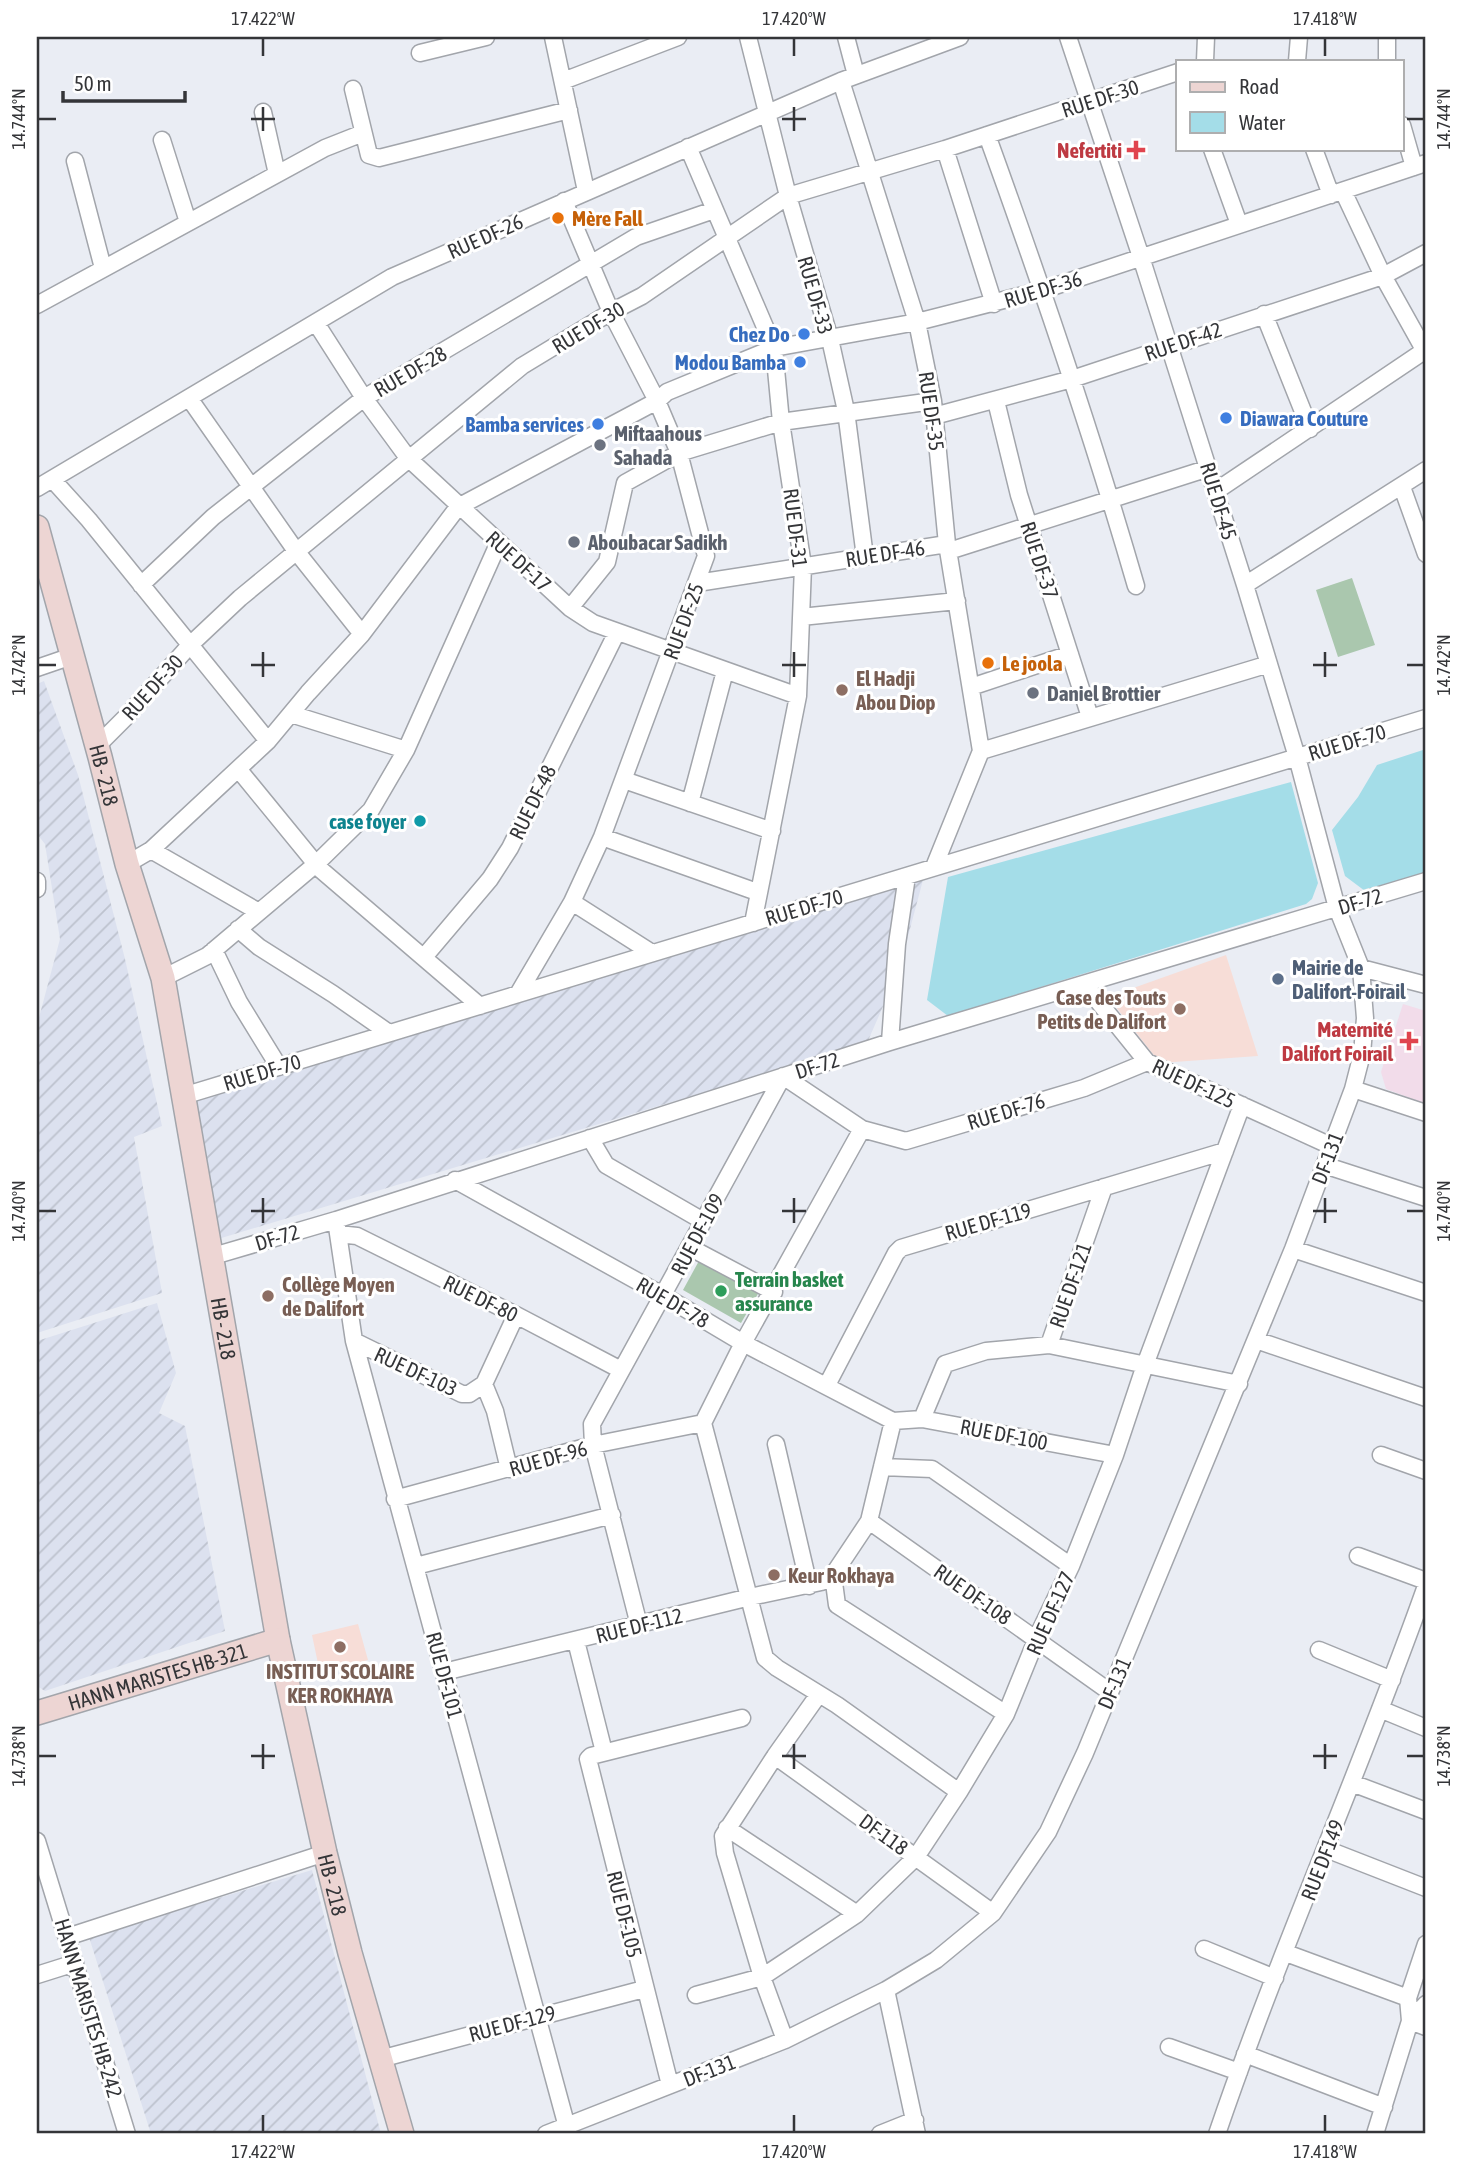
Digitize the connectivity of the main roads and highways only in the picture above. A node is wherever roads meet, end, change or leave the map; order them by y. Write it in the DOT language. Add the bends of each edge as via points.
graph roads {
  1 [pos="37,527"];
  2 [pos="43,572"];
  3 [pos="278,1640"];
  4 [pos="37,1713"];
  5 [pos="402,2134"];
  1 -- 2 [label="main road, HB - 218"];
  2 -- 3 [label="main road, HB - 218" via="72,656 127,864 163,978"];
  3 -- 4 [label="main road, HANN MARISTES HB-321"];
  3 -- 5 [label="main road, HB - 218" via="325,1853"];
}
